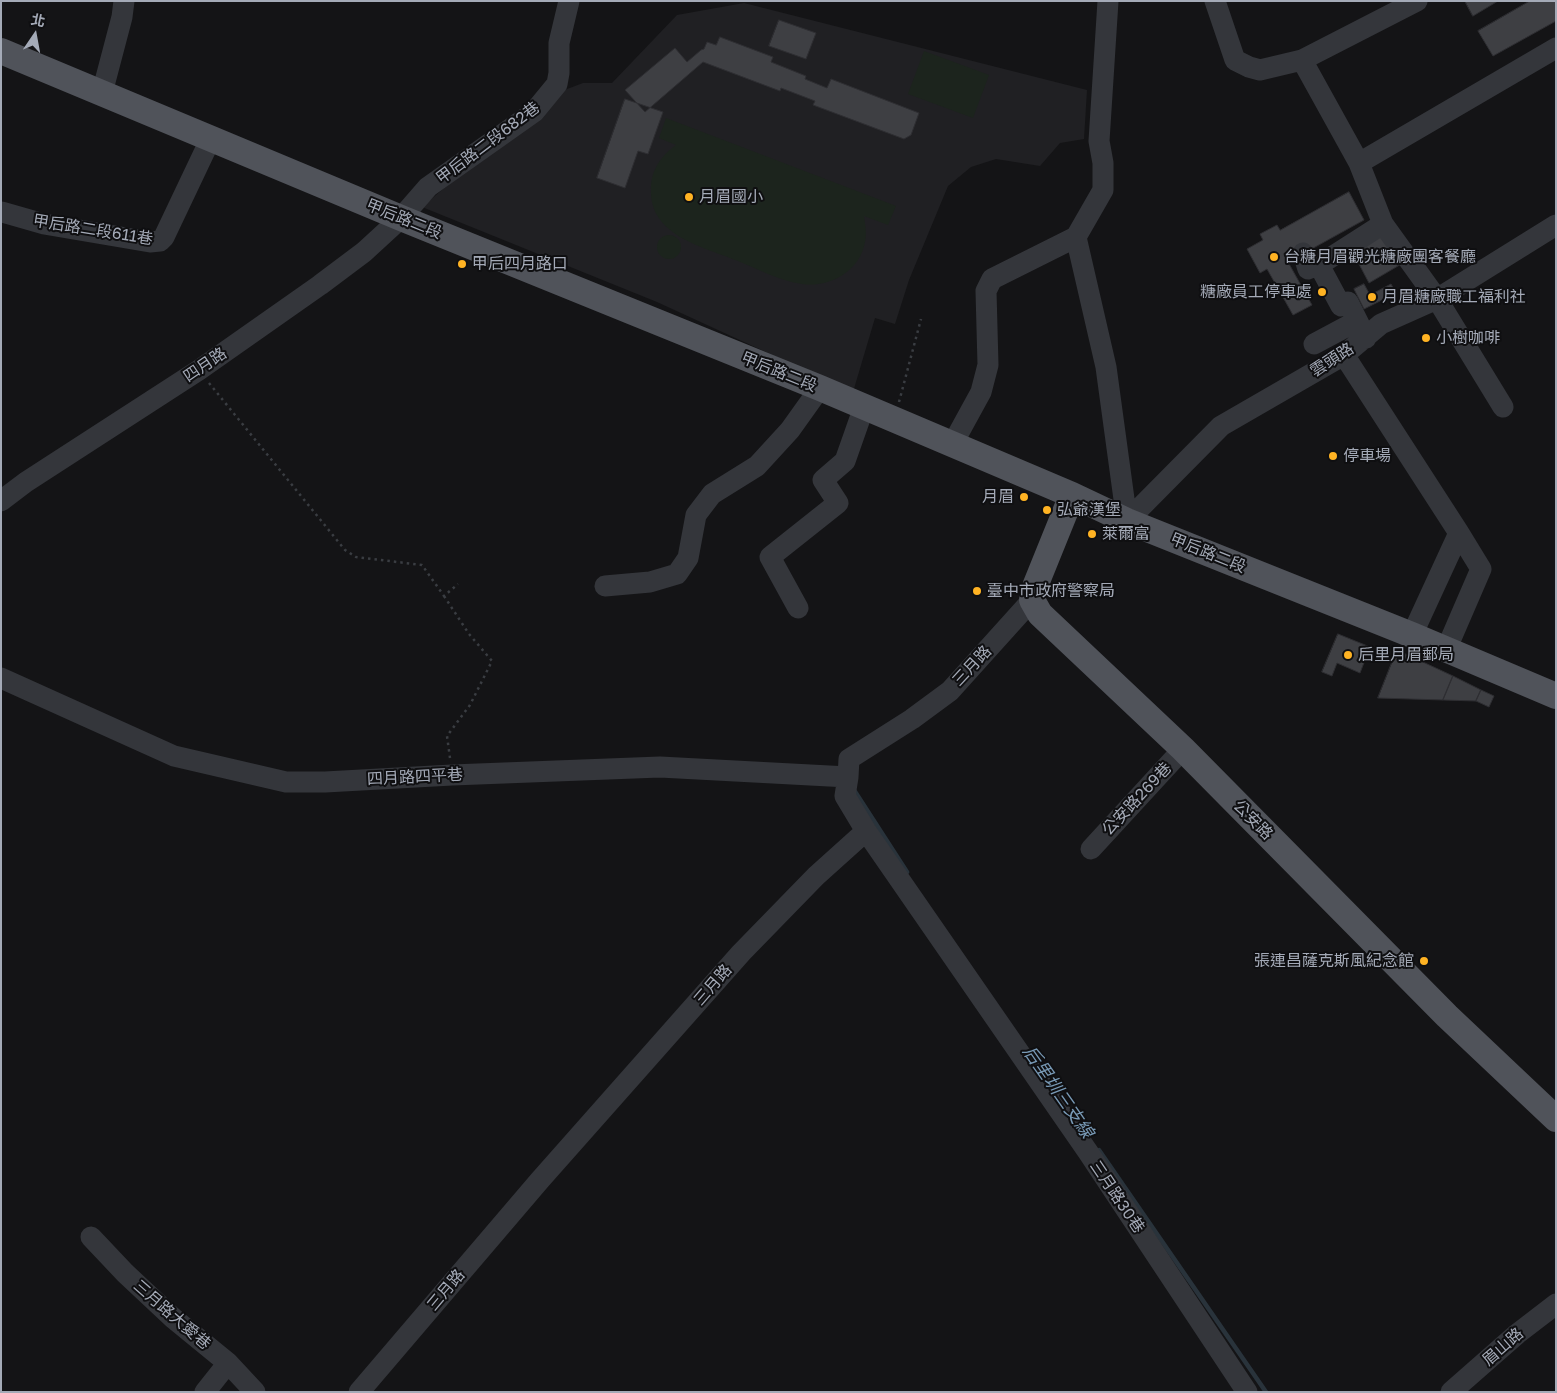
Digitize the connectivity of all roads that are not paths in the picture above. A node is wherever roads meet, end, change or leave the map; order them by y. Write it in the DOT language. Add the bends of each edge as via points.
graph roads {
  1 [pos="124,1"];
  2 [pos="569,1"];
  3 [pos="1108,1"];
  4 [pos="1215,1"];
  5 [pos="1417,1"];
  6 [pos="1556,48"];
  7 [pos="1,51"];
  8 [pos="1302,60"];
  9 [pos="102,93"];
  10 [pos="211,138"];
  11 [pos="1359,163"];
  12 [pos="2,212"];
  13 [pos="401,218"];
  14 [pos="1383,224"];
  15 [pos="1556,225"];
  16 [pos="1076,236"];
  17 [pos="1437,299"];
  18 [pos="1361,329"];
  19 [pos="1314,344"];
  20 [pos="1344,355"];
  21 [pos="820,388"];
  22 [pos="864,407"];
  23 [pos="1503,407"];
  24 [pos="952,445"];
  25 [pos="1072,495"];
  26 [pos="1,501"];
  27 [pos="1127,521"];
  28 [pos="1459,533"];
  29 [pos="605,586"];
  30 [pos="1032,600"];
  31 [pos="798,608"];
  32 [pos="1412,635"];
  33 [pos="1446,650"];
  34 [pos="1,678"];
  35 [pos="1556,696"];
  36 [pos="1183,749"];
  37 [pos="848,777"];
  38 [pos="866,831"];
  39 [pos="1091,849"];
  40 [pos="1556,1119"];
  41 [pos="91,1237"];
  42 [pos="1556,1304"];
  43 [pos="228,1363"];
  44 [pos="205,1392"];
  45 [pos="255,1392"];
  46 [pos="359,1392"];
  47 [pos="1246,1392"];
  48 [pos="1451,1392"];
  1 -- 9 [label="street"];
  2 -- 13 [label="street, 甲后路二段682巷" via="559,44 557,84 552,92 534,112 428,187"];
  3 -- 16 [label="street" via="1099,141 1103,190"];
  4 -- 8 [label="street" via="1235,60 1260,70"];
  5 -- 8 [label="street"];
  6 -- 11 [label="street"];
  7 -- 9 [label="main road, 甲后路二段"];
  8 -- 11 [label="street"];
  9 -- 10 [label="main road, 甲后路二段"];
  10 -- 12 [label="street, 甲后路二段611巷" via="160,241 44,224"];
  10 -- 13 [label="main road, 甲后路二段"];
  11 -- 14 [label="street"];
  13 -- 21 [label="main road, 甲后路二段"];
  13 -- 26 [label="street, 四月路" via="327,280 199,370"];
  14 -- 17 [label="street"];
  14 -- 18 [label="street" via="1311,259 1341,306 1348,302"];
  15 -- 17 [label="street, 雲頭路"];
  16 -- 24 [label="street" via="992,279 986,291 988,365 981,392"];
  16 -- 27 [label="street" via="1106,367"];
  17 -- 18 [label="street, 雲頭路"];
  17 -- 23 [label="street"];
  18 -- 19 [label="street"];
  18 -- 20 [label="street, 雲頭路"];
  20 -- 27 [label="street, 雲頭路" via="1221,426"];
  20 -- 28 [label="street"];
  21 -- 22 [label="main road, 甲后路二段"];
  21 -- 29 [label="street" via="790,430 757,466 712,494 696,515 688,558 677,574 650,582"];
  22 -- 24 [label="main road, 甲后路二段"];
  22 -- 31 [label="street" via="845,461 823,480 838,503 770,557"];
  24 -- 25 [label="main road, 甲后路二段"];
  25 -- 27 [label="main road, 甲后路二段"];
  25 -- 30 [label="main road"];
  27 -- 32 [label="main road, 甲后路二段"];
  28 -- 32 [label="street"];
  28 -- 33 [label="street" via="1481,569"];
  30 -- 36 [label="main road, 公安路" via="1040,614"];
  30 -- 37 [label="street, 三月路" via="950,691 912,720 849,759"];
  32 -- 33 [label="main road, 甲后路二段"];
  33 -- 35 [label="main road, 甲后路二段"];
  34 -- 37 [label="street, 四月路四平巷" via="174,756 286,782 660,767"];
  36 -- 39 [label="street, 公安路269巷"];
  36 -- 40 [label="main road, 公安路" via="1447,1016"];
  37 -- 38 [label="street, 三月路" via="845,796"];
  38 -- 46 [label="street, 三月路" via="816,876 741,953 540,1180"];
  38 -- 47 [label="street, 三月路30巷" via="1088,1152"];
  41 -- 43 [label="street, 三月路大愛巷" via="173,1318"];
  42 -- 48 [label="street, 眉山路"];
  43 -- 44 [label="street"];
  43 -- 45 [label="street, 三月路大愛巷"];
}
